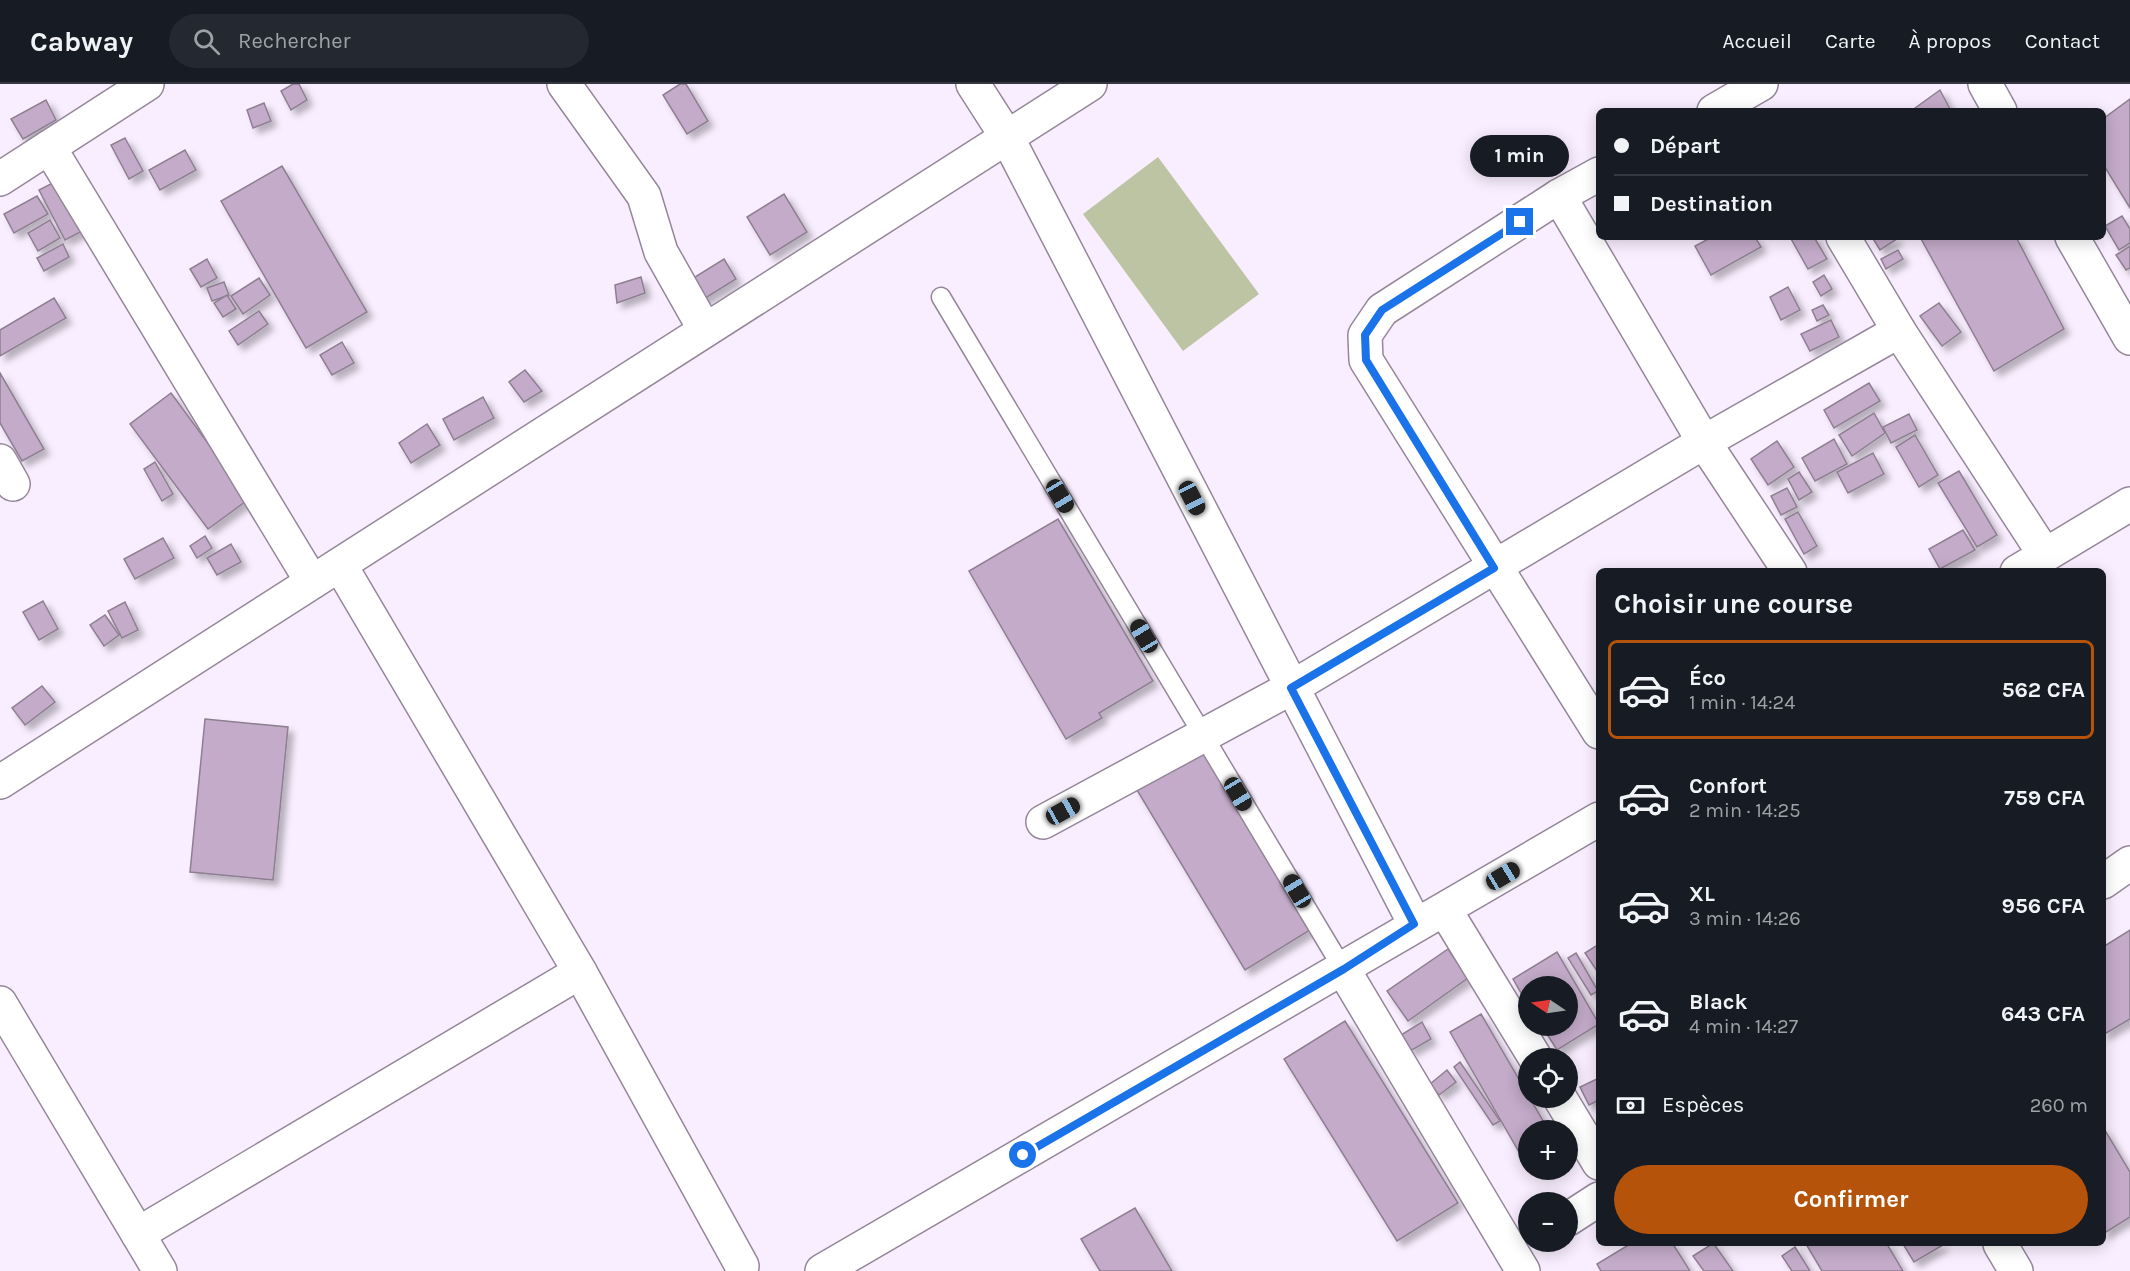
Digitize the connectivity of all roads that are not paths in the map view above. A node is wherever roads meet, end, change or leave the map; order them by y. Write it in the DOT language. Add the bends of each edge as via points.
graph roads {
  1 [pos="147,84"];
  2 [pos="564,84"];
  3 [pos="973,84"];
  4 [pos="1090,84"];
  5 [pos="1985,84"];
  6 [pos="1761,95"];
  7 [pos="1723,108"];
  8 [pos="1998,108"];
  9 [pos="1007,137"];
  10 [pos="49,147"];
  11 [pos="1596,176"];
  12 [pos="0,179"];
  13 [pos="1559,196"];
  14 [pos="1845,240"];
  15 [pos="2074,240"];
  16 [pos="941,297"];
  17 [pos="705,330"];
  18 [pos="1899,331"];
  19 [pos="2130,338"];
  20 [pos="1704,442"];
  21 [pos="2130,504"];
  22 [pos="2045,555"];
  23 [pos="340,565"];
  24 [pos="1494,568"];
  25 [pos="1787,568"];
  26 [pos="2024,568"];
  27 [pos="312,582"];
  28 [pos="1291,688"];
  29 [pos="1596,727"];
  30 [pos="1203,735"];
  31 [pos="0,782"];
  32 [pos="1596,821"];
  33 [pos="1043,822"];
  34 [pos="2130,863"];
  35 [pos="2106,880"];
  36 [pos="1446,910"];
  37 [pos="1414,924"];
  38 [pos="1344,969"];
  39 [pos="580,972"];
  40 [pos="0,1003"];
  41 [pos="1529,1048"];
  42 [pos="1566,1108"];
  43 [pos="1596,1158"];
  44 [pos="1596,1201"];
  45 [pos="1578,1213"];
  46 [pos="138,1234"];
  47 [pos="2001,1246"];
  48 [pos="1522,1255"];
  49 [pos="740,1269"];
  50 [pos="160,1271"];
  51 [pos="822,1271"];
  52 [pos="2016,1271"];
  1 -- 10 [label="street"];
  2 -- 17 [label="street" via="644,196 661,252"];
  3 -- 9 [label="street"];
  4 -- 9 [label="street"];
  5 -- 8 [label="street"];
  6 -- 7 [label="street"];
  9 -- 17 [label="street"];
  9 -- 28 [label="street"];
  10 -- 12 [label="street"];
  10 -- 27 [label="street"];
  11 -- 13 [label="street"];
  13 -- 20 [label="street"];
  13 -- 24 [label="street" via="1382,310 1365,335 1366,360"];
  14 -- 18 [label="street"];
  15 -- 19 [label="street"];
  16 -- 30 [label="lane"];
  17 -- 23 [label="street"];
  18 -- 20 [label="street"];
  18 -- 22 [label="street"];
  20 -- 24 [label="street"];
  20 -- 25 [label="street"];
  21 -- 22 [label="street"];
  22 -- 26 [label="street"];
  23 -- 27 [label="street"];
  23 -- 39 [label="street"];
  24 -- 28 [label="street"];
  24 -- 29 [label="street"];
  27 -- 31 [label="street"];
  28 -- 30 [label="street"];
  28 -- 37 [label="street"];
  30 -- 33 [label="street"];
  30 -- 38 [label="lane"];
  32 -- 36 [label="street"];
  34 -- 35 [label="street"];
  36 -- 37 [label="street"];
  36 -- 41 [label="street"];
  37 -- 38 [label="street"];
  38 -- 48 [label="street"];
  38 -- 51 [label="street"];
  39 -- 46 [label="street"];
  39 -- 49 [label="street"];
  40 -- 46 [label="street"];
  42 -- 43 [label="street"];
  44 -- 45 [label="street"];
  46 -- 50 [label="street"];
  47 -- 52 [label="street"];
}
